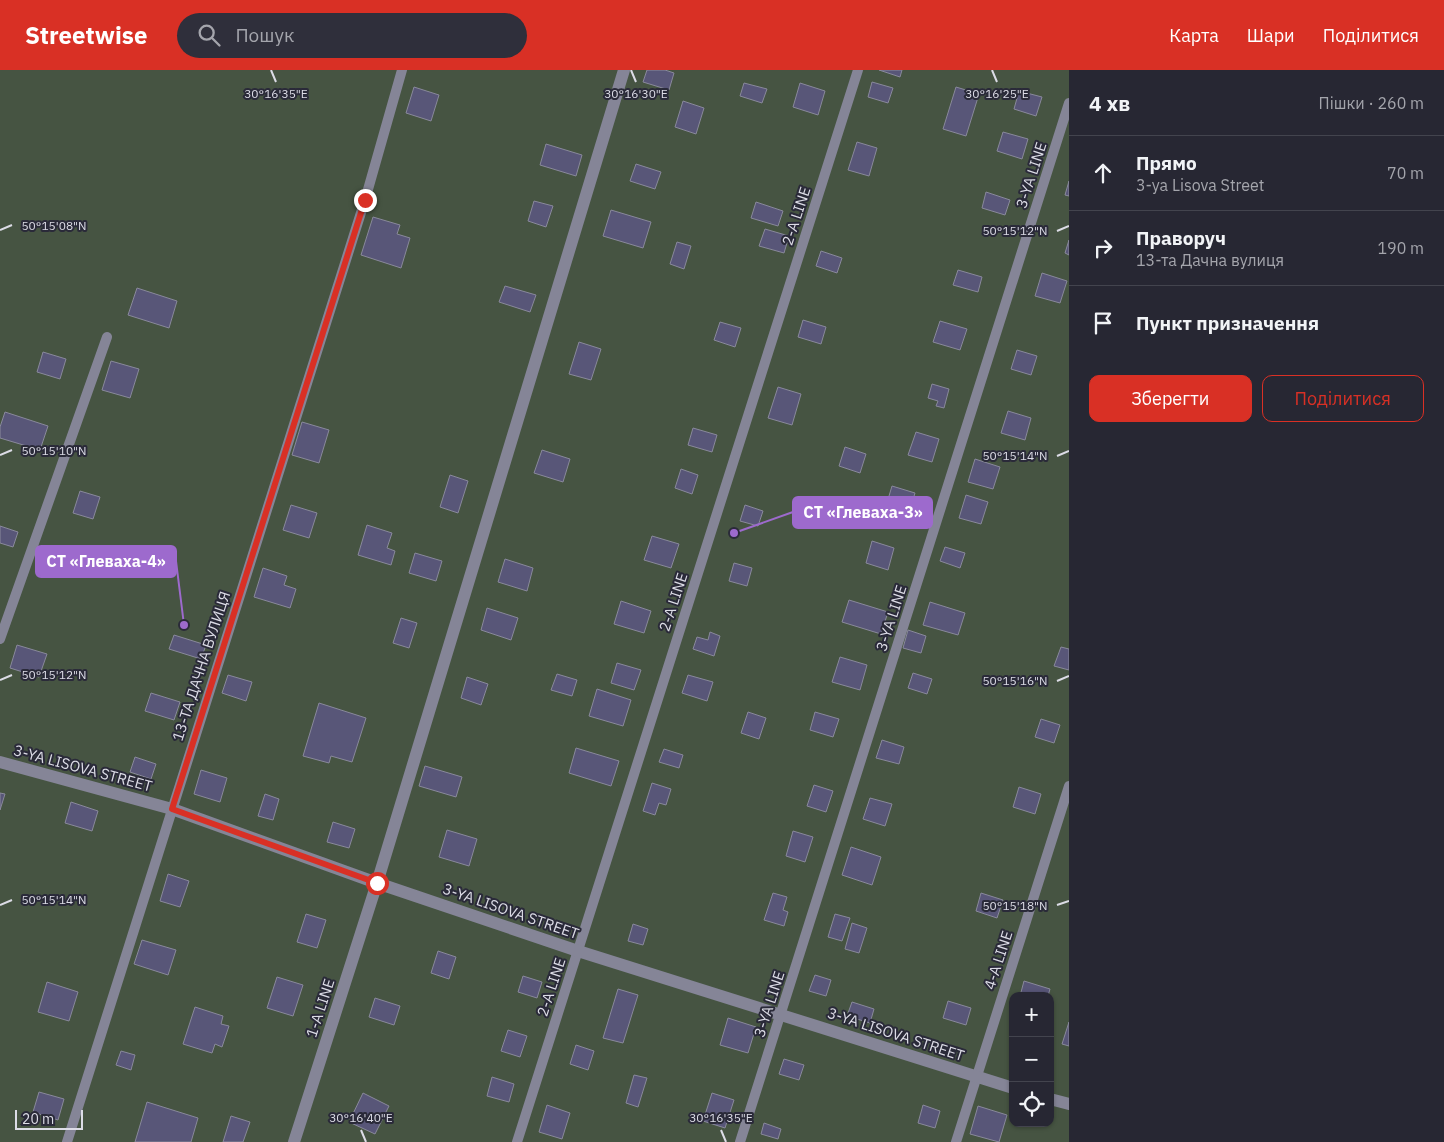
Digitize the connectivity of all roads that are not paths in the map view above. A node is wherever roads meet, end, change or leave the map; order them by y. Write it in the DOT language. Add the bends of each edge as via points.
graph roads {
  1 [pos="402,70"];
  2 [pos="624,70"];
  3 [pos="858,70"];
  4 [pos="1069,103"];
  5 [pos="107,337"];
  6 [pos="0,639"];
  7 [pos="0,762"];
  8 [pos="1069,786"];
  9 [pos="172,809"];
  10 [pos="377,883"];
  11 [pos="578,951"];
  12 [pos="781,1015"];
  13 [pos="977,1077"];
  14 [pos="1009,1087"];
  15 [pos="1054,1100"];
  16 [pos="1069,1104"];
  17 [pos="66,1142"];
  18 [pos="294,1142"];
  19 [pos="517,1142"];
  20 [pos="740,1142"];
  21 [pos="956,1142"];
  1 -- 9 [label="lane, 13-ТА ДАЧНА ВУЛИЦЯ" via="365,200"];
  2 -- 10 [label="street, 1-A LINE"];
  3 -- 11 [label="lane, 2-A LINE"];
  4 -- 12 [label="lane, 3-YA LINE"];
  5 -- 6 [label="lane"];
  7 -- 9 [label="street, 3-YA LISOVA STREET"];
  8 -- 13 [label="lane, 4-A LINE"];
  9 -- 10 [label="street, 3-YA LISOVA STREET"];
  9 -- 17 [label="lane, 13-ТА ДАЧНА ВУЛИЦЯ"];
  10 -- 11 [label="street, 3-YA LISOVA STREET"];
  10 -- 18 [label="street, 1-A LINE"];
  11 -- 12 [label="street, 3-YA LISOVA STREET"];
  11 -- 19 [label="lane, 2-A LINE"];
  12 -- 13 [label="street, 3-YA LISOVA STREET"];
  12 -- 20 [label="lane, 3-YA LINE"];
  13 -- 14 [label="street, 3-YA LISOVA STREET"];
  13 -- 21 [label="lane, 4-A LINE"];
  15 -- 16 [label="street"];
}
